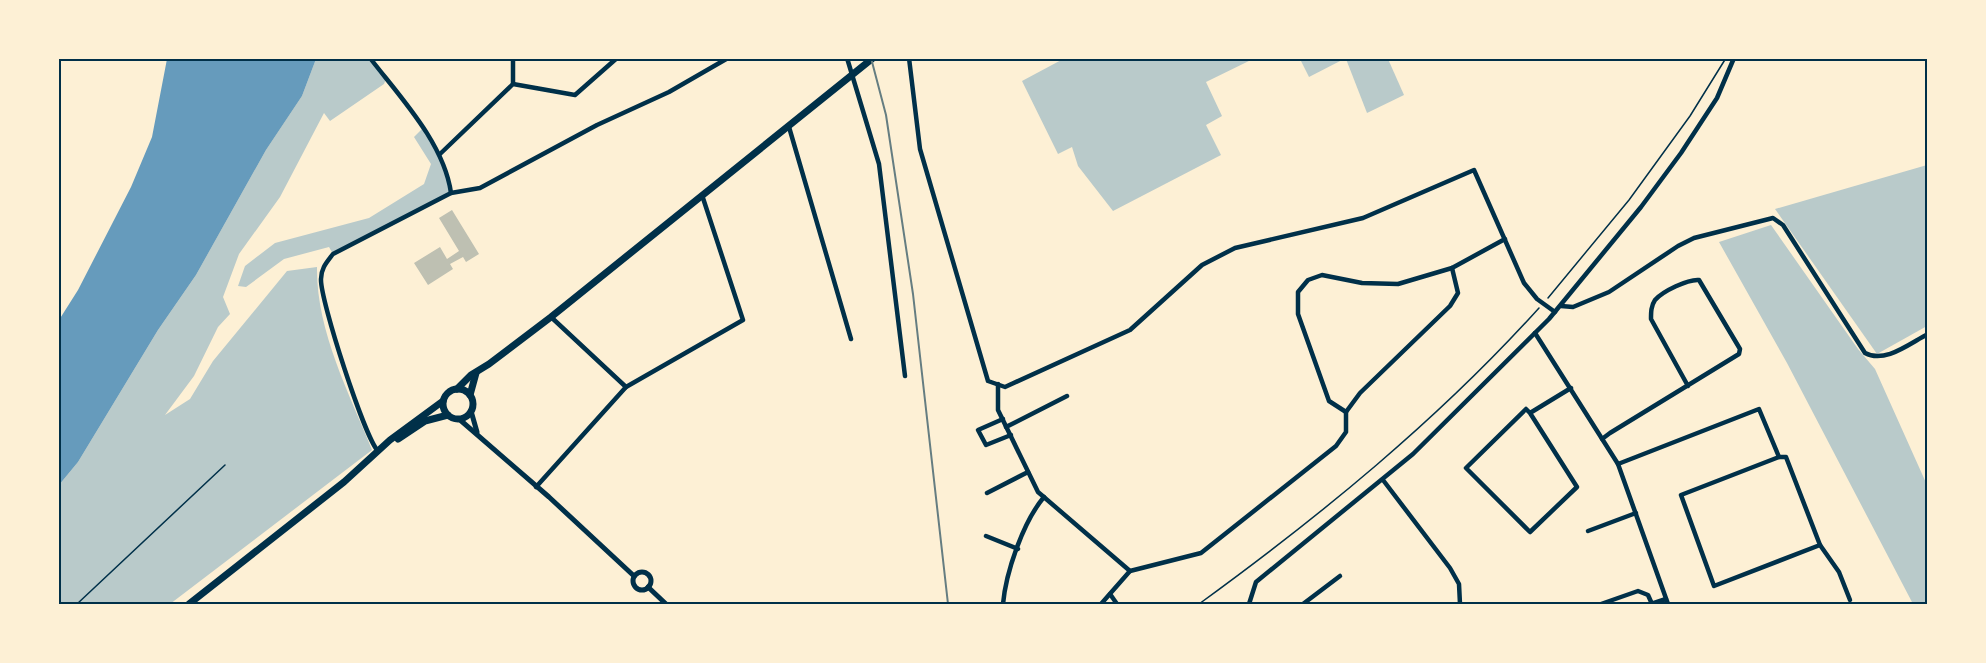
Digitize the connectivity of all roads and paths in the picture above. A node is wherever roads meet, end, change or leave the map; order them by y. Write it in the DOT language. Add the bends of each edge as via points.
graph roads {
  1 [pos="370,58"];
  2 [pos="513,58"];
  3 [pos="617,58"];
  4 [pos="728,58"];
  5 [pos="848,58"];
  6 [pos="873,58"];
  7 [pos="909,58"];
  8 [pos="1726,58"];
  9 [pos="1734,58"];
  10 [pos="852,75"];
  11 [pos="513,84"];
  12 [pos="789,127"];
  13 [pos="440,154"];
  14 [pos="451,193"];
  15 [pos="702,195"];
  16 [pos="1505,239"];
  17 [pos="1452,268"];
  18 [pos="1547,299"];
  19 [pos="1561,306"];
  20 [pos="1538,309"];
  21 [pos="1555,312"];
  22 [pos="551,317"];
  23 [pos="1535,333"];
  24 [pos="1928,334"];
  25 [pos="851,339"];
  26 [pos="476,374"];
  27 [pos="905,376"];
  28 [pos="998,384"];
  29 [pos="1688,386"];
  30 [pos="626,387"];
  31 [pos="1571,388"];
  32 [pos="457,389"];
  33 [pos="470,395"];
  34 [pos="1067,396"];
  35 [pos="443,401"];
  36 [pos="471,411"];
  37 [pos="1346,412"];
  38 [pos="1530,413"];
  39 [pos="448,416"];
  40 [pos="459,419"];
  41 [pos="1003,419"];
  42 [pos="1006,427"];
  43 [pos="1011,435"];
  44 [pos="479,436"];
  45 [pos="1602,439"];
  46 [pos="378,452"];
  47 [pos="1779,457"];
  48 [pos="1618,464"];
  49 [pos="225,465"];
  50 [pos="1028,472"];
  51 [pos="1383,480"];
  52 [pos="536,487"];
  53 [pos="987,493"];
  54 [pos="1044,496"];
  55 [pos="1636,513"];
  56 [pos="1588,531"];
  57 [pos="986,536"];
  58 [pos="1820,545"];
  59 [pos="1018,549"];
  60 [pos="1130,571"];
  61 [pos="634,576"];
  62 [pos="1340,576"];
  63 [pos="648,588"];
  64 [pos="1110,594"];
  65 [pos="1850,600"];
  66 [pos="1667,602"];
  67 [pos="77,604"];
  68 [pos="189,604"];
  69 [pos="666,604"];
  70 [pos="1003,604"];
  71 [pos="1101,604"];
  72 [pos="1117,604"];
  73 [pos="1199,604"];
  74 [pos="1249,604"];
  75 [pos="1303,604"];
  76 [pos="1460,604"];
  77 [pos="1601,604"];
  78 [pos="1651,604"];
  1 -- 13 [label="street"];
  2 -- 11 [label="street"];
  3 -- 11 [label="street" via="575,95"];
  4 -- 14 [label="street" via="480,188"];
  5 -- 10 [label="street"];
  6 -- 10 [label="main road"];
  7 -- 28 [label="street" via="916,128 926,171 988,381"];
  8 -- 18 [label="path" via="1629,200"];
  9 -- 19 [label="street" via="1717,98 1682,153"];
  10 -- 12 [label="main road"];
  10 -- 27 [label="street" via="879,164"];
  11 -- 13 [label="street"];
  12 -- 15 [label="main road"];
  12 -- 25 [label="street"];
  13 -- 14 [label="street"];
  14 -- 46 [label="street" via="359,238 333,254 323,266 321,280 329,321"];
  15 -- 22 [label="main road"];
  15 -- 30 [label="street" via="743,320"];
  16 -- 17 [label="street"];
  16 -- 21 [label="street" via="1532,294"];
  16 -- 28 [label="street" via="1474,171 1363,218 1235,248 1202,265 1130,330 1005,387"];
  17 -- 37 [label="street" via="1458,293 1450,306 1360,393"];
  17 -- 37 [label="street" via="1398,284 1322,275 1308,280 1298,292 1298,314 1329,401"];
  19 -- 21 [label="street"];
  19 -- 24 [label="street" via="1573,307 1609,292 1694,238 1773,218 1783,225 1865,353 1887,355"];
  20 -- 73 [label="path" via="1464,385 1356,483"];
  21 -- 23 [label="street"];
  22 -- 26 [label="main road"];
  22 -- 30 [label="street"];
  23 -- 31 [label="street"];
  23 -- 51 [label="street"];
  26 -- 32 [label="main road"];
  26 -- 33 [label="main road"];
  28 -- 41 [label="street" via="998,410"];
  29 -- 29 [label="street" via="1739,354 1740,349 1700,280 1692,280 1656,299 1651,307 1651,319"];
  29 -- 45 [label="street"];
  30 -- 52 [label="street"];
  31 -- 38 [label="street"];
  31 -- 45 [label="street"];
  32 -- 33 [label="main road"];
  32 -- 35 [label="main road"];
  33 -- 36 [label="main road"];
  34 -- 42 [label="street"];
  35 -- 39 [label="main road"];
  35 -- 46 [label="main road"];
  36 -- 40 [label="main road"];
  36 -- 44 [label="street"];
  37 -- 60 [label="street" via="1346,432 1336,446 1201,553"];
  38 -- 38 [label="street" via="1577,487 1530,532 1466,468 1526,409"];
  39 -- 40 [label="main road"];
  39 -- 46 [label="main road" via="425,421"];
  40 -- 44 [label="street"];
  41 -- 42 [label="street"];
  41 -- 43 [label="street" via="978,430 986,445"];
  42 -- 43 [label="street"];
  43 -- 50 [label="street"];
  44 -- 52 [label="street"];
  45 -- 48 [label="street"];
  46 -- 68 [label="main road"];
  47 -- 48 [label="street" via="1759,409"];
  47 -- 58 [label="street" via="1786,457"];
  47 -- 58 [label="street" via="1681,495 1714,586"];
  48 -- 55 [label="street"];
  49 -- 67 [label="path"];
  50 -- 53 [label="street"];
  50 -- 54 [label="street"];
  51 -- 74 [label="street" via="1256,582"];
  51 -- 76 [label="street" via="1450,568 1459,584"];
  52 -- 61 [label="street"];
  54 -- 59 [label="street" via="1031,512"];
  54 -- 60 [label="street"];
  55 -- 56 [label="street"];
  55 -- 66 [label="street"];
  57 -- 59 [label="street"];
  58 -- 65 [label="street" via="1839,572"];
  59 -- 70 [label="street"];
  60 -- 64 [label="street"];
  61 -- 63 [label="street" via="636,589"];
  61 -- 63 [label="street" via="641,572 649,575"];
  62 -- 75 [label="street"];
  63 -- 69 [label="street"];
  64 -- 71 [label="street"];
  64 -- 72 [label="street"];
  66 -- 78 [label="street"];
  77 -- 78 [label="street" via="1638,591 1648,596"];
}
